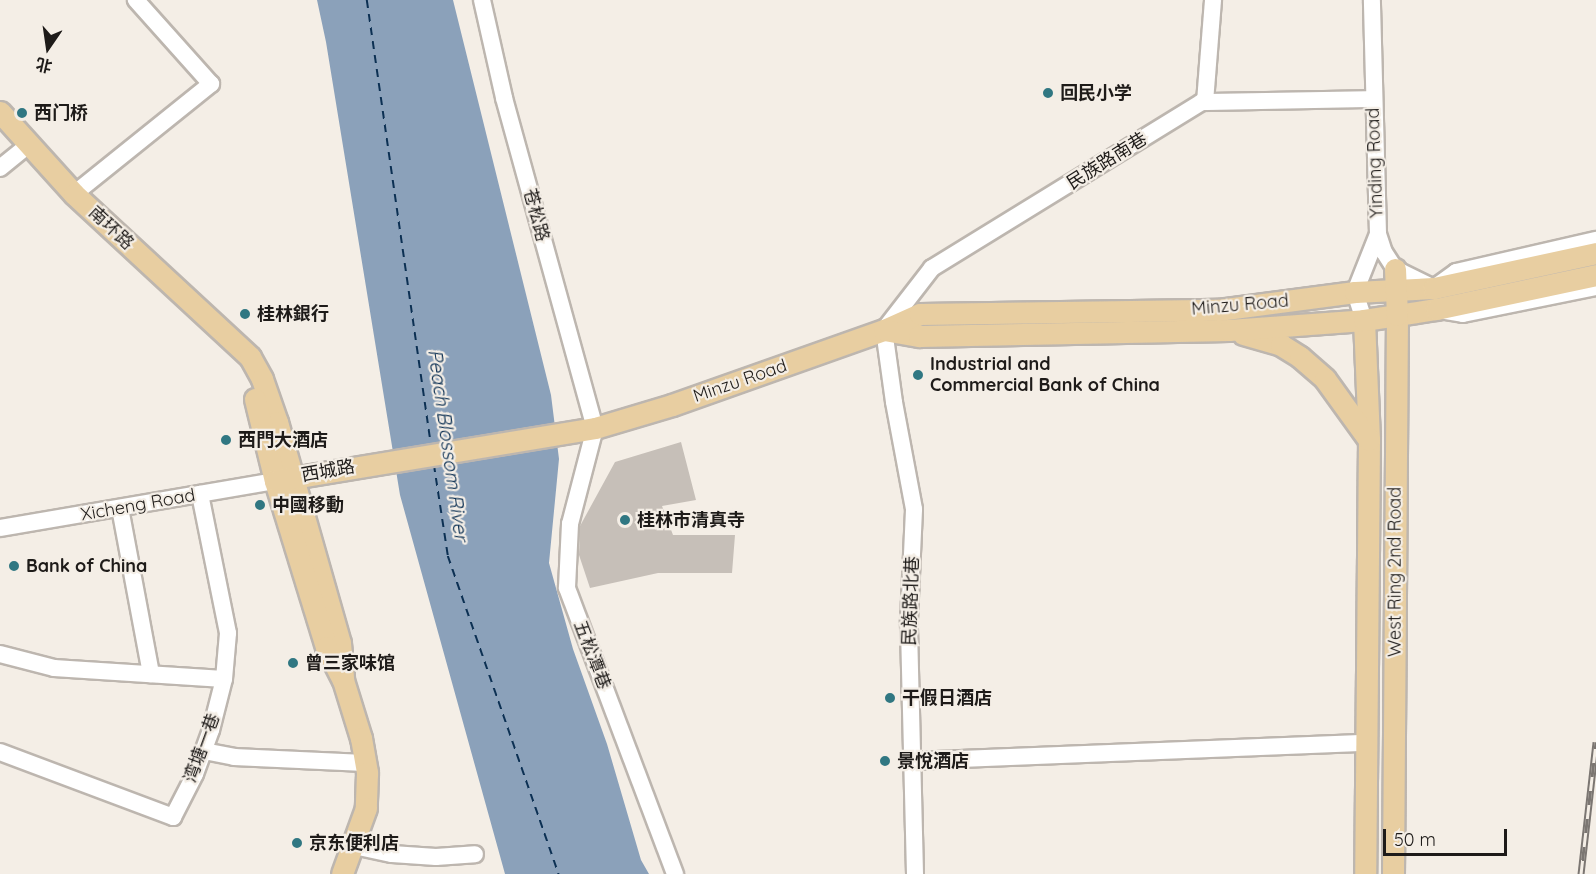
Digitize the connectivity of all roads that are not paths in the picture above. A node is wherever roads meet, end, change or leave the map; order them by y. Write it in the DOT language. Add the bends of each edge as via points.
graph roads {
  1 [pos="136,0"];
  2 [pos="482,0"];
  3 [pos="1214,0"];
  4 [pos="1372,0"];
  5 [pos="1373,99"];
  6 [pos="1205,102"];
  7 [pos="0,112"];
  8 [pos="28,145"];
  9 [pos="0,168"];
  10 [pos="74,194"];
  11 [pos="1378,234"];
  12 [pos="1596,240"];
  13 [pos="1596,253"];
  14 [pos="1596,275"];
  15 [pos="1395,280"];
  16 [pos="1596,287"];
  17 [pos="1355,292"];
  18 [pos="1435,299"];
  19 [pos="1397,315"];
  20 [pos="1364,320"];
  21 [pos="884,330"];
  22 [pos="1230,330"];
  23 [pos="595,428"];
  24 [pos="1369,440"];
  25 [pos="381,462"];
  26 [pos="284,479"];
  27 [pos="200,494"];
  28 [pos="120,508"];
  29 [pos="0,528"];
  30 [pos="0,654"];
  31 [pos="151,674"];
  32 [pos="224,679"];
  33 [pos="1365,743"];
  34 [pos="204,751"];
  35 [pos="0,752"];
  36 [pos="912,762"];
  37 [pos="365,763"];
  38 [pos="354,846"];
  39 [pos="475,854"];
  40 [pos="342,874"];
  41 [pos="675,874"];
  42 [pos="915,874"];
  43 [pos="1365,874"];
  44 [pos="1393,874"];
  1 -- 10 [label="street" via="211,84"];
  2 -- 23 [label="street, 苍松路" via="504,98"];
  3 -- 6 [label="street"];
  4 -- 5 [label="street, Yinding Road"];
  5 -- 6 [label="street"];
  5 -- 11 [label="street, Yinding Road"];
  6 -- 21 [label="street, 民族路南巷" via="932,268"];
  7 -- 8 [label="main road, 南环路"];
  8 -- 9 [label="street"];
  8 -- 10 [label="main road, 南环路"];
  10 -- 26 [label="main road, 南环路" via="229,337"];
  11 -- 15 [label="street"];
  11 -- 17 [label="street, Yinding Road"];
  12 -- 18 [label="street" via="1456,272"];
  13 -- 18 [label="main road, Minzu Road"];
  14 -- 18 [label="main road, Minzu Road"];
  15 -- 17 [label="main road, Minzu Road"];
  15 -- 18 [label="main road, Minzu Road"];
  15 -- 19 [label="main road, West Ring 2nd Road"];
  16 -- 18 [label="street" via="1462,314"];
  17 -- 20 [label="street"];
  17 -- 21 [label="main road, Minzu Road" via="1218,310 920,314"];
  18 -- 19 [label="main road, Minzu Road"];
  19 -- 20 [label="main road, Minzu Road"];
  19 -- 44 [label="main road, West Ring 2nd Road"];
  20 -- 22 [label="main road, Minzu Road"];
  20 -- 24 [label="main road, West Ring 2nd Road"];
  21 -- 22 [label="main road, Minzu Road" via="920,336"];
  21 -- 23 [label="main road, Minzu Road"];
  21 -- 36 [label="street, 民族路北巷" via="914,509 909,620"];
  22 -- 24 [label="main road" via="1271,342 1300,357 1325,379"];
  23 -- 25 [label="main road, Minzu Road"];
  23 -- 41 [label="street, 五松潭巷" via="570,524 567,588"];
  24 -- 33 [label="main road, West Ring 2nd Road"];
  25 -- 26 [label="main road, 西城路"];
  26 -- 27 [label="street, Xicheng Road"];
  26 -- 37 [label="main road, 南环路" via="340,643 343,680"];
  27 -- 28 [label="street, Xicheng Road"];
  27 -- 32 [label="street, 湾塘一巷" via="228,633"];
  28 -- 29 [label="street, Xicheng Road"];
  28 -- 31 [label="street"];
  30 -- 31 [label="street" via="54,668"];
  31 -- 32 [label="street"];
  32 -- 34 [label="street, 湾塘一巷"];
  33 -- 36 [label="street"];
  33 -- 43 [label="main road, West Ring 2nd Road"];
  34 -- 35 [label="street, 湾塘一巷" via="173,817"];
  34 -- 37 [label="street" via="234,757"];
  36 -- 42 [label="street, 民族路北巷"];
  37 -- 38 [label="main road, 南环路" via="366,808"];
  38 -- 39 [label="street" via="403,855"];
  38 -- 40 [label="main road, 南环路"];
}
